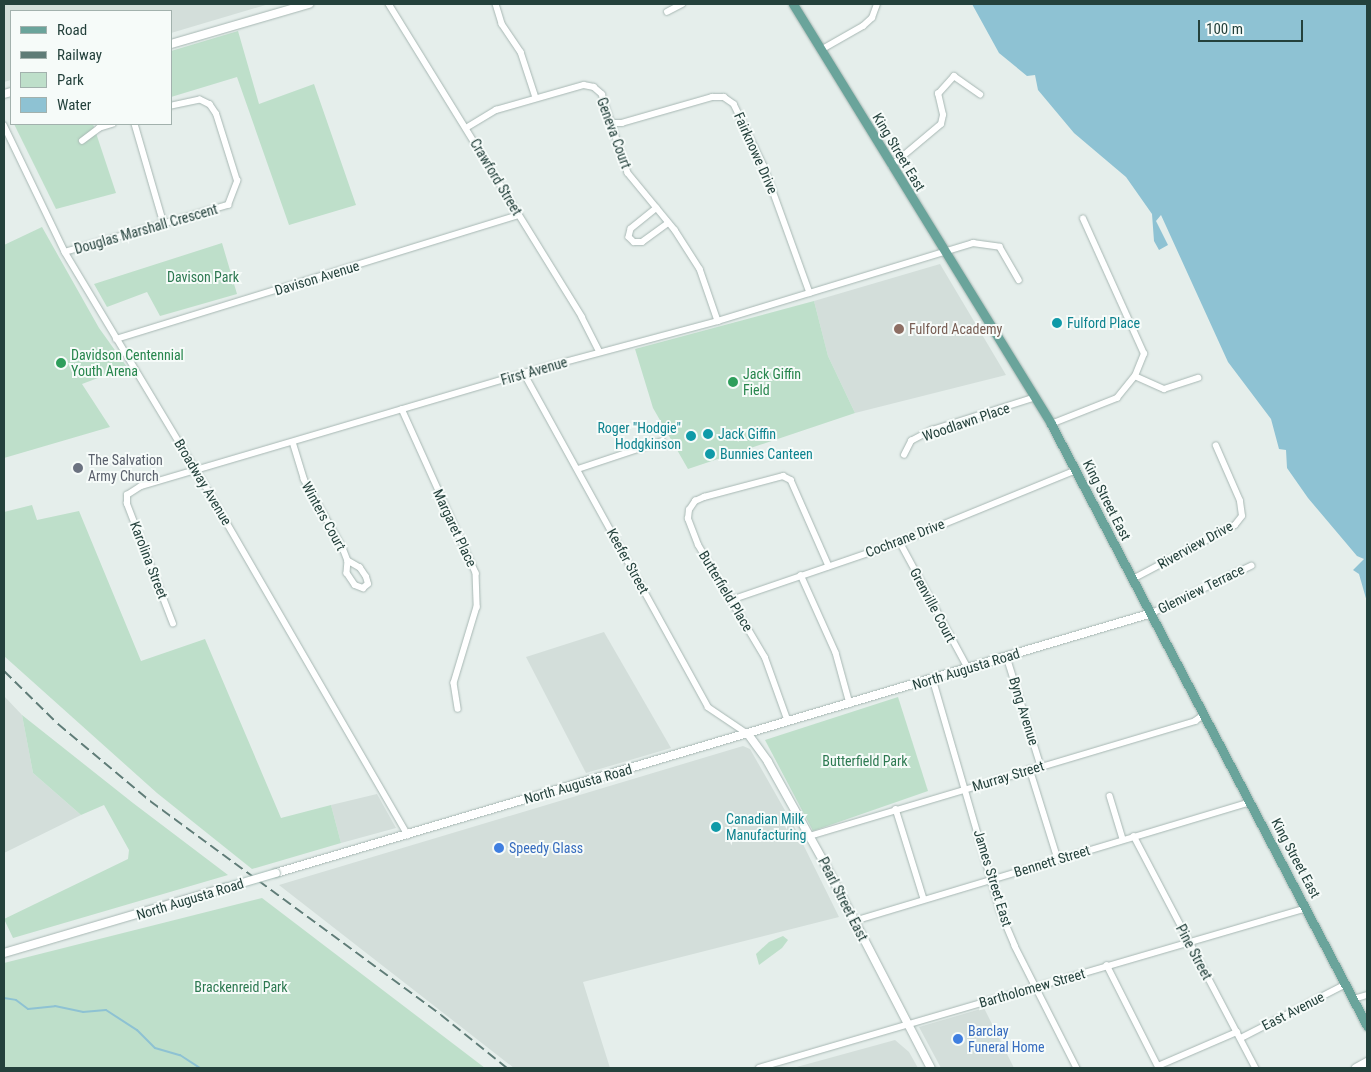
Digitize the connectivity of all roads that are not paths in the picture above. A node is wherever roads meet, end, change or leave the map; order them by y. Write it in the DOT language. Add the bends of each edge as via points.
graph roads {
  1 [pos="309,4"];
  2 [pos="389,4"];
  3 [pos="496,4"];
  4 [pos="682,4"];
  5 [pos="793,4"];
  6 [pos="878,4"];
  7 [pos="667,12"];
  8 [pos="172,44"];
  9 [pos="821,50"];
  10 [pos="980,94"];
  11 [pos="536,98"];
  12 [pos="172,106"];
  13 [pos="612,123"];
  14 [pos="4,125"];
  15 [pos="109,125"];
  16 [pos="135,125"];
  17 [pos="466,128"];
  18 [pos="82,141"];
  19 [pos="891,166"];
  20 [pos="656,208"];
  21 [pos="518,215"];
  22 [pos="1084,219"];
  23 [pos="668,223"];
  24 [pos="164,224"];
  25 [pos="65,252"];
  26 [pos="944,253"];
  27 [pos="1019,280"];
  28 [pos="810,293"];
  29 [pos="718,321"];
  30 [pos="116,339"];
  31 [pos="600,352"];
  32 [pos="524,373"];
  33 [pos="1135,376"];
  34 [pos="1198,378"];
  35 [pos="1036,397"];
  36 [pos="402,409"];
  37 [pos="1051,424"];
  38 [pos="662,441"];
  39 [pos="293,442"];
  40 [pos="1216,446"];
  41 [pos="904,455"];
  42 [pos="196,469"];
  43 [pos="578,469"];
  44 [pos="1076,470"];
  45 [pos="127,496"];
  46 [pos="900,542"];
  47 [pos="348,561"];
  48 [pos="829,566"];
  49 [pos="1251,566"];
  50 [pos="801,575"];
  51 [pos="1133,579"];
  52 [pos="731,600"];
  53 [pos="1152,613"];
  54 [pos="173,624"];
  55 [pos="1007,657"];
  56 [pos="968,668"];
  57 [pos="933,679"];
  58 [pos="850,704"];
  59 [pos="458,709"];
  60 [pos="1205,714"];
  61 [pos="788,722"];
  62 [pos="748,734"];
  63 [pos="1041,766"];
  64 [pos="1030,769"];
  65 [pos="966,790"];
  66 [pos="1110,796"];
  67 [pos="1251,802"];
  68 [pos="896,809"];
  69 [pos="408,836"];
  70 [pos="810,836"];
  71 [pos="1134,836"];
  72 [pos="1124,839"];
  73 [pos="1058,858"];
  74 [pos="991,880"];
  75 [pos="924,900"];
  76 [pos="1306,908"];
  77 [pos="854,921"];
  78 [pos="1188,941"];
  79 [pos="4,953"];
  80 [pos="1107,965"];
  81 [pos="1346,984"];
  82 [pos="1036,988"];
  83 [pos="1367,995"];
  84 [pos="1354,1000"];
  85 [pos="908,1024"];
  86 [pos="1367,1026"];
  87 [pos="1237,1032"];
  88 [pos="1241,1038"];
  89 [pos="1367,1062"];
  90 [pos="1159,1067"];
  91 [pos="759,1068"];
  92 [pos="931,1068"];
  93 [pos="1077,1068"];
  94 [pos="1256,1068"];
  95 [pos="1356,1068"];
  1 -- 8 [label="main road"];
  2 -- 17 [label="street, Crawford Street"];
  3 -- 11 [label="street" via="502,24 521,52"];
  4 -- 7 [label="street"];
  5 -- 9 [label="main road, King Street East"];
  6 -- 9 [label="street" via="872,18 863,26"];
  9 -- 19 [label="main road, King Street East"];
  10 -- 19 [label="street" via="954,76 938,94 943,115 941,124"];
  11 -- 13 [label="street, Geneva Court" via="584,85 594,87 602,94"];
  11 -- 17 [label="street, Geneva Court" via="496,110"];
  12 -- 24 [label="street, Douglas Marshall Crescent" via="200,100 210,105 237,181 228,206"];
  13 -- 20 [label="street, Geneva Court" via="628,173"];
  13 -- 28 [label="street, Fairknowe Drive" via="622,123 712,97 724,97 734,104 764,166"];
  14 -- 25 [label="street, Broadway Avenue"];
  15 -- 18 [label="street"];
  16 -- 24 [label="street"];
  17 -- 21 [label="street, Crawford Street"];
  19 -- 26 [label="main road, King Street East"];
  20 -- 23 [label="street, Geneva Court"];
  20 -- 23 [label="street" via="631,229 629,237 634,242 642,242"];
  21 -- 30 [label="street, Davison Avenue"];
  21 -- 31 [label="street, Crawford Street"];
  22 -- 33 [label="street" via="1144,354"];
  23 -- 29 [label="street, Geneva Court" via="700,269"];
  24 -- 25 [label="street, Douglas Marshall Crescent"];
  25 -- 30 [label="street, Broadway Avenue"];
  26 -- 27 [label="street, First Avenue" via="973,243 1000,247"];
  26 -- 28 [label="street, First Avenue"];
  26 -- 35 [label="main road, King Street East"];
  28 -- 29 [label="street, First Avenue"];
  29 -- 31 [label="street, First Avenue"];
  30 -- 42 [label="street, Broadway Avenue"];
  31 -- 32 [label="street, First Avenue"];
  32 -- 36 [label="street, First Avenue"];
  32 -- 43 [label="street, Keefer Street"];
  33 -- 34 [label="street" via="1164,389"];
  33 -- 37 [label="street" via="1117,398"];
  35 -- 37 [label="main road, King Street East"];
  35 -- 41 [label="street, Woodlawn Place" via="932,430 911,441"];
  36 -- 39 [label="street, First Avenue"];
  36 -- 59 [label="street, Margaret Place" via="476,573 477,607 454,683"];
  37 -- 44 [label="main road, King Street East"];
  38 -- 43 [label="street"];
  39 -- 42 [label="street, First Avenue"];
  39 -- 47 [label="street, Winters Court" via="304,479"];
  40 -- 51 [label="street, Riverview Drive" via="1240,501 1242,516 1235,525"];
  42 -- 45 [label="street, First Avenue" via="141,486"];
  42 -- 69 [label="street, Broadway Avenue"];
  43 -- 62 [label="street, Keefer Street" via="708,706"];
  44 -- 46 [label="street, Cochrane Drive"];
  44 -- 51 [label="main road, King Street East"];
  45 -- 54 [label="street, Karolina Street" via="127,504"];
  46 -- 48 [label="street, Cochrane Drive"];
  46 -- 56 [label="street, Grenville Court"];
  47 -- 47 [label="street, Winters Court" via="347,573 355,585 363,588 368,584 366,577 360,568"];
  48 -- 50 [label="street, Cochrane Drive"];
  48 -- 52 [label="street, Butterfield Place" via="791,480 784,476 704,497 695,501 688,519 698,545"];
  49 -- 53 [label="street, Glenview Terrace"];
  50 -- 52 [label="street, Cochrane Drive"];
  50 -- 58 [label="street" via="836,653"];
  51 -- 53 [label="main road, King Street East"];
  52 -- 61 [label="street, Butterfield Place" via="764,658"];
  53 -- 55 [label="main road, North Augusta Road"];
  53 -- 60 [label="main road, King Street East"];
  55 -- 56 [label="main road, North Augusta Road"];
  55 -- 63 [label="street, Byng Avenue"];
  56 -- 57 [label="main road, North Augusta Road"];
  57 -- 58 [label="main road, North Augusta Road"];
  57 -- 65 [label="street, James Street East"];
  58 -- 61 [label="main road, North Augusta Road"];
  60 -- 63 [label="street, Murray Street" via="1195,721"];
  60 -- 67 [label="main road, King Street East"];
  61 -- 62 [label="main road, North Augusta Road"];
  62 -- 69 [label="main road, North Augusta Road"];
  62 -- 70 [label="main road, Pearl Street East" via="768,762"];
  63 -- 64 [label="street, Murray Street"];
  64 -- 65 [label="street, Murray Street"];
  64 -- 73 [label="street"];
  65 -- 68 [label="street, Murray Street"];
  65 -- 74 [label="street, James Street East"];
  66 -- 72 [label="street"];
  67 -- 71 [label="street, Bennett Street"];
  67 -- 76 [label="main road, King Street East"];
  68 -- 70 [label="street, Murray Street"];
  68 -- 75 [label="street"];
  69 -- 79 [label="main road, North Augusta Road, bridge"];
  70 -- 77 [label="main road, Pearl Street East"];
  71 -- 72 [label="street, Bennett Street"];
  71 -- 78 [label="street, Pine Street"];
  72 -- 73 [label="street, Bennett Street"];
  73 -- 74 [label="street, Bennett Street"];
  74 -- 75 [label="street, Bennett Street"];
  74 -- 82 [label="street, James Street East" via="1015,946"];
  75 -- 77 [label="street, Bennett Street"];
  76 -- 78 [label="street, Bartholomew Street"];
  76 -- 81 [label="main road, King Street East"];
  77 -- 85 [label="main road, Pearl Street East"];
  78 -- 80 [label="street, Bartholomew Street"];
  78 -- 87 [label="street, Pine Street"];
  80 -- 82 [label="street, Bartholomew Street"];
  80 -- 90 [label="street"];
  81 -- 84 [label="main road, King Street East"];
  81 -- 88 [label="street, East Avenue"];
  82 -- 85 [label="street, Bartholomew Street"];
  82 -- 93 [label="street, James Street East"];
  83 -- 84 [label="street"];
  84 -- 86 [label="main road, King Street East"];
  85 -- 91 [label="street, Bartholomew Street"];
  85 -- 92 [label="main road, Pearl Street East"];
  87 -- 88 [label="street, Pine Street"];
  87 -- 90 [label="street"];
  88 -- 94 [label="street, Pine Street"];
  89 -- 95 [label="main road"];
}
